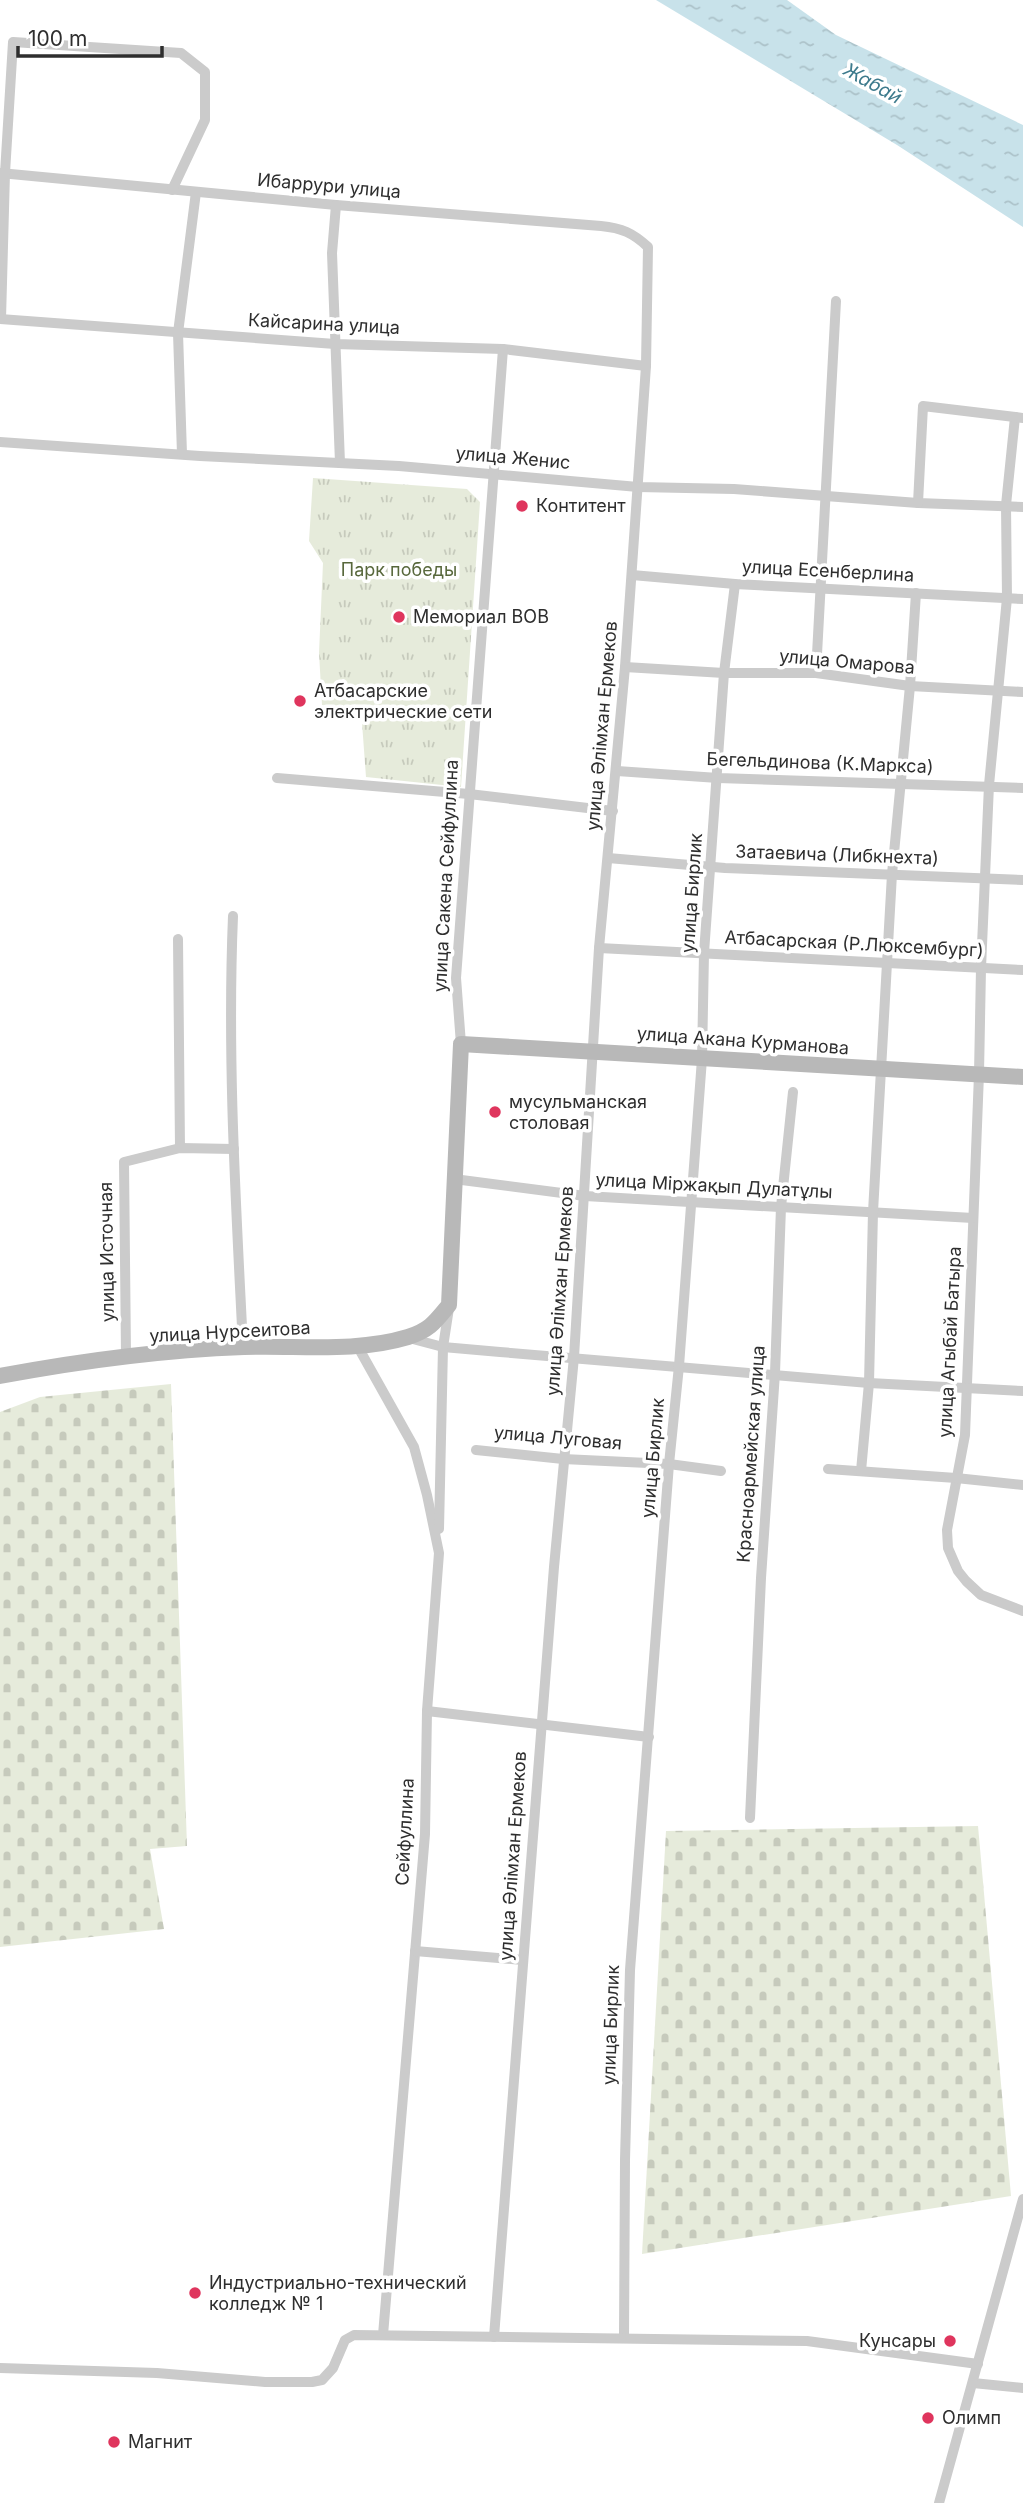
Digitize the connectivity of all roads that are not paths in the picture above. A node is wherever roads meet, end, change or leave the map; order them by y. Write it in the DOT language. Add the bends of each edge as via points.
graph roads {
  1 [pos="0,41"];
  2 [pos="13,42"];
  3 [pos="2,173"];
  4 [pos="172,190"];
  5 [pos="196,192"];
  6 [pos="336,205"];
  7 [pos="648,247"];
  8 [pos="836,301"];
  9 [pos="0,319"];
  10 [pos="178,333"];
  11 [pos="335,344"];
  12 [pos="503,349"];
  13 [pos="646,366"];
  14 [pos="1019,418"];
  15 [pos="0,442"];
  16 [pos="182,454"];
  17 [pos="340,463"];
  18 [pos="492,473"];
  19 [pos="638,487"];
  20 [pos="824,495"];
  21 [pos="918,503"];
  22 [pos="1006,505"];
  23 [pos="1023,507"];
  24 [pos="632,575"];
  25 [pos="735,584"];
  26 [pos="819,588"];
  27 [pos="916,593"];
  28 [pos="1007,598"];
  29 [pos="1023,599"];
  30 [pos="625,667"];
  31 [pos="724,673"];
  32 [pos="816,673"];
  33 [pos="910,686"];
  34 [pos="1000,690"];
  35 [pos="1023,691"];
  36 [pos="617,771"];
  37 [pos="718,778"];
  38 [pos="277,779"];
  39 [pos="900,782"];
  40 [pos="989,785"];
  41 [pos="1023,788"];
  42 [pos="469,794"];
  43 [pos="613,811"];
  44 [pos="608,858"];
  45 [pos="711,867"];
  46 [pos="892,874"];
  47 [pos="986,879"];
  48 [pos="1023,880"];
  49 [pos="233,916"];
  50 [pos="178,939"];
  51 [pos="599,948"];
  52 [pos="704,953"];
  53 [pos="888,963"];
  54 [pos="981,968"];
  55 [pos="1023,970"];
  56 [pos="461,1044"];
  57 [pos="593,1051"];
  58 [pos="702,1059"];
  59 [pos="882,1069"];
  60 [pos="979,1074"];
  61 [pos="1023,1077"];
  62 [pos="793,1092"];
  63 [pos="180,1148"];
  64 [pos="234,1149"];
  65 [pos="454,1180"];
  66 [pos="585,1196"];
  67 [pos="691,1202"];
  68 [pos="781,1207"];
  69 [pos="873,1212"];
  70 [pos="973,1218"];
  71 [pos="449,1305"];
  72 [pos="406,1337"];
  73 [pos="243,1347"];
  74 [pos="358,1347"];
  75 [pos="443,1347"];
  76 [pos="126,1356"];
  77 [pos="574,1357"];
  78 [pos="680,1366"];
  79 [pos="775,1373"];
  80 [pos="0,1377"];
  81 [pos="869,1383"];
  82 [pos="967,1387"];
  83 [pos="1023,1391"];
  84 [pos="476,1450"];
  85 [pos="563,1459"];
  86 [pos="669,1464"];
  87 [pos="828,1469"];
  88 [pos="721,1471"];
  89 [pos="861,1471"];
  90 [pos="956,1478"];
  91 [pos="1023,1485"];
  92 [pos="439,1553"];
  93 [pos="1023,1611"];
  94 [pos="428,1712"];
  95 [pos="541,1725"];
  96 [pos="649,1737"];
  97 [pos="750,1818"];
  98 [pos="415,1951"];
  99 [pos="523,1960"];
  100 [pos="1023,2199"];
  101 [pos="383,2335"];
  102 [pos="494,2337"];
  103 [pos="624,2337"];
  104 [pos="978,2364"];
  105 [pos="0,2368"];
  106 [pos="973,2383"];
  107 [pos="1023,2388"];
  108 [pos="939,2503"];
  1 -- 2 [label="street"];
  2 -- 3 [label="street"];
  2 -- 4 [label="street" via="181,53 205,72 205,120"];
  3 -- 4 [label="street, Ибаррури улица"];
  3 -- 9 [label="street"];
  4 -- 5 [label="street, Ибаррури улица"];
  5 -- 6 [label="street, Ибаррури улица"];
  5 -- 10 [label="street"];
  6 -- 7 [label="street, Ибаррури улица" via="622,228"];
  6 -- 11 [label="street" via="332,253"];
  7 -- 13 [label="street, улица Әлімхан Ермеков"];
  8 -- 20 [label="street"];
  9 -- 10 [label="street, Кайсарина улица"];
  10 -- 11 [label="street, Кайсарина улица"];
  10 -- 16 [label="street"];
  11 -- 12 [label="street, Кайсарина улица"];
  11 -- 17 [label="street"];
  12 -- 13 [label="street, Кайсарина улица"];
  12 -- 18 [label="street, улица Сакена Сейфуллина"];
  13 -- 19 [label="street, улица Әлімхан Ермеков"];
  14 -- 21 [label="street" via="923,406"];
  14 -- 22 [label="street, улица Агыбай Батыра"];
  15 -- 16 [label="street, улица Женис"];
  16 -- 17 [label="street, улица Женис"];
  17 -- 18 [label="street, улица Женис"];
  18 -- 19 [label="street, улица Женис"];
  18 -- 42 [label="street, улица Сакена Сейфуллина"];
  19 -- 20 [label="street, улица Женис"];
  19 -- 24 [label="street, улица Әлімхан Ермеков"];
  20 -- 21 [label="street, улица Женис"];
  20 -- 26 [label="street"];
  21 -- 22 [label="street, улица Женис"];
  22 -- 23 [label="street, улица Женис"];
  22 -- 28 [label="street, улица Агыбай Батыра"];
  24 -- 25 [label="street, улица Есенберлина"];
  24 -- 30 [label="street, улица Әлімхан Ермеков"];
  25 -- 26 [label="street, улица Есенберлина"];
  25 -- 31 [label="street, улица Бирлик"];
  26 -- 27 [label="street, улица Есенберлина"];
  26 -- 32 [label="street"];
  27 -- 28 [label="street, улица Есенберлина"];
  27 -- 33 [label="street"];
  28 -- 29 [label="street, улица Есенберлина"];
  28 -- 34 [label="street, улица Агыбай Батыра"];
  30 -- 31 [label="street, улица Омарова"];
  30 -- 36 [label="street, улица Әлімхан Ермеков"];
  31 -- 32 [label="street, улица Омарова"];
  31 -- 37 [label="street, улица Бирлик"];
  32 -- 33 [label="street, улица Омарова"];
  33 -- 34 [label="street, улица Омарова"];
  33 -- 39 [label="street"];
  34 -- 35 [label="street, улица Омарова"];
  34 -- 40 [label="street, улица Агыбай Батыра"];
  36 -- 37 [label="street, Бегельдинова (К.Маркса)"];
  36 -- 43 [label="street, улица Әлімхан Ермеков"];
  37 -- 39 [label="street, Бегельдинова (К.Маркса)"];
  37 -- 45 [label="street, улица Бирлик"];
  38 -- 42 [label="street"];
  39 -- 40 [label="street, Бегельдинова (К.Маркса)"];
  39 -- 46 [label="street"];
  40 -- 41 [label="street, Бегельдинова (К.Маркса)"];
  40 -- 47 [label="street, улица Агыбай Батыра"];
  42 -- 43 [label="street"];
  42 -- 56 [label="street, улица Сакена Сейфуллина" via="456,978"];
  43 -- 44 [label="street, улица Әлімхан Ермеков"];
  44 -- 45 [label="street, Затаевича (Либкнехта)"];
  44 -- 51 [label="street, улица Әлімхан Ермеков"];
  45 -- 46 [label="street, Затаевича (Либкнехта)"];
  45 -- 52 [label="street, улица Бирлик"];
  46 -- 47 [label="street, Затаевича (Либкнехта)"];
  46 -- 53 [label="street"];
  47 -- 48 [label="street, Затаевича (Либкнехта)"];
  47 -- 54 [label="street, улица Агыбай Батыра"];
  49 -- 64 [label="street"];
  50 -- 63 [label="street"];
  51 -- 52 [label="street, Атбасарская (Р.Люксембург)"];
  51 -- 57 [label="street, улица Әлімхан Ермеков"];
  52 -- 53 [label="street, Атбасарская (Р.Люксембург)"];
  52 -- 58 [label="street, улица Бирлик"];
  53 -- 54 [label="street, Атбасарская (Р.Люксембург)"];
  53 -- 59 [label="street"];
  54 -- 55 [label="street, Атбасарская (Р.Люксембург)"];
  54 -- 60 [label="street, улица Агыбай Батыра"];
  56 -- 57 [label="main road, улица Акана Курманова"];
  56 -- 65 [label="main road, улица Сакена Сейфуллина"];
  57 -- 58 [label="main road, улица Акана Курманова"];
  57 -- 66 [label="street, улица Әлімхан Ермеков"];
  58 -- 59 [label="main road, улица Акана Курманова"];
  58 -- 67 [label="street, улица Бирлик"];
  59 -- 60 [label="main road, улица Акана Курманова"];
  59 -- 69 [label="street"];
  60 -- 61 [label="main road, улица Акана Курманова"];
  60 -- 70 [label="street, улица Агыбай Батыра"];
  62 -- 68 [label="street, Красноармейская улица"];
  63 -- 64 [label="street, улица Источная"];
  63 -- 76 [label="street, улица Источная" via="124,1162"];
  64 -- 73 [label="street"];
  65 -- 66 [label="street, улица Міржақып Дулатұлы"];
  65 -- 71 [label="main road, улица Сакена Сейфуллина"];
  66 -- 67 [label="street, улица Міржақып Дулатұлы"];
  66 -- 77 [label="street, улица Әлімхан Ермеков"];
  67 -- 68 [label="street, улица Міржақып Дулатұлы"];
  67 -- 78 [label="street, улица Бирлик"];
  68 -- 69 [label="street, улица Міржақып Дулатұлы"];
  68 -- 79 [label="street, Красноармейская улица"];
  69 -- 70 [label="street, улица Міржақып Дулатұлы"];
  69 -- 81 [label="street"];
  70 -- 82 [label="street, улица Агыбай Батыра"];
  71 -- 72 [label="main road, улица Нурсеитова" via="429,1329"];
  71 -- 75 [label="street, улица Сакена Сейфуллина"];
  72 -- 74 [label="main road, улица Нурсеитова"];
  72 -- 75 [label="street"];
  73 -- 74 [label="main road, улица Нурсеитова"];
  73 -- 76 [label="main road, улица Нурсеитова"];
  74 -- 92 [label="street, Сейфуллина" via="414,1447"];
  75 -- 77 [label="street"];
  75 -- 92 [label="street, улица Сакена Сейфуллина"];
  76 -- 80 [label="main road, улица Нурсеитова"];
  77 -- 78 [label="street"];
  77 -- 85 [label="street, улица Әлімхан Ермеков"];
  78 -- 79 [label="street"];
  78 -- 86 [label="street, улица Бирлик"];
  79 -- 81 [label="street"];
  79 -- 97 [label="street, Красноармейская улица"];
  81 -- 82 [label="street"];
  81 -- 89 [label="street"];
  82 -- 83 [label="street"];
  82 -- 90 [label="street, улица Агыбай Батыра" via="965,1435"];
  84 -- 85 [label="street, улица Луговая"];
  85 -- 86 [label="street, улица Луговая"];
  85 -- 95 [label="street, улица Әлімхан Ермеков"];
  86 -- 88 [label="street, улица Луговая"];
  86 -- 96 [label="street, улица Бирлик"];
  87 -- 89 [label="street"];
  89 -- 90 [label="street"];
  90 -- 91 [label="street"];
  90 -- 93 [label="street, улица Агыбай Батыра" via="947,1530 957,1571 981,1595"];
  92 -- 94 [label="street, Сейфуллина"];
  94 -- 95 [label="street"];
  94 -- 98 [label="street, Сейфуллина" via="425,1834"];
  95 -- 96 [label="street"];
  95 -- 99 [label="street, улица Әлімхан Ермеков"];
  96 -- 103 [label="street, улица Бирлик" via="630,1970"];
  98 -- 99 [label="street"];
  98 -- 101 [label="street, Сейфуллина"];
  99 -- 102 [label="street, улица Әлімхан Ермеков"];
  100 -- 104 [label="street"];
  101 -- 102 [label="street"];
  101 -- 105 [label="street" via="354,2334 345,2340 333,2368 322,2380 312,2382"];
  102 -- 103 [label="street"];
  103 -- 104 [label="street" via="807,2341"];
  104 -- 106 [label="street"];
  106 -- 107 [label="street"];
  106 -- 108 [label="street"];
}
